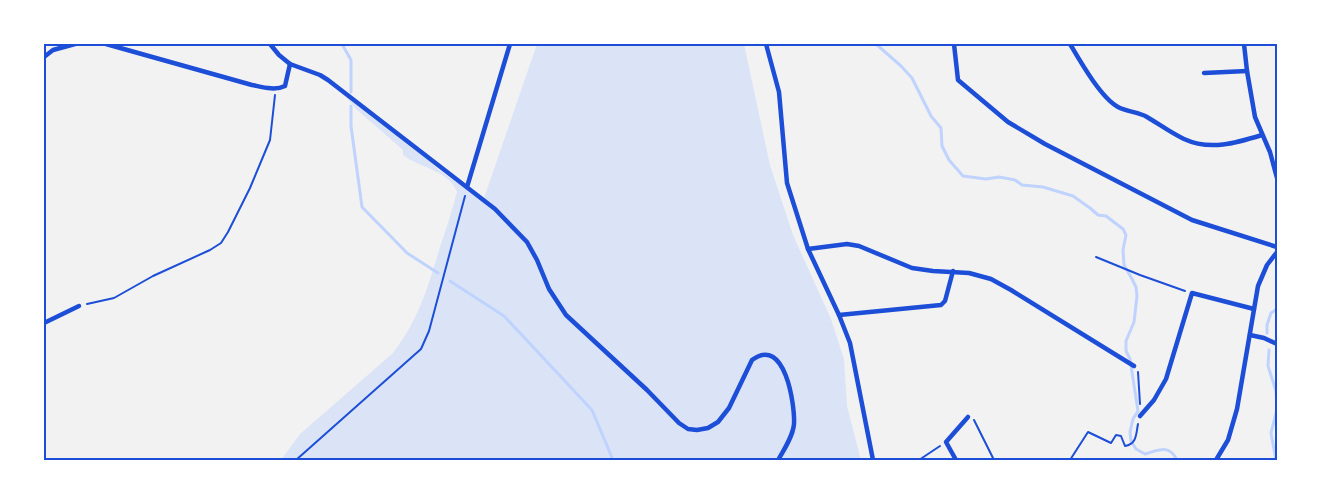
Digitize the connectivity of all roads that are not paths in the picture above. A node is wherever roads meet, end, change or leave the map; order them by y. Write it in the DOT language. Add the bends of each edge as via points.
graph roads {
  1 [pos="75,44"];
  2 [pos="106,44"];
  3 [pos="270,44"];
  4 [pos="510,44"];
  5 [pos="766,44"];
  6 [pos="954,44"];
  7 [pos="1070,44"];
  8 [pos="1244,44"];
  9 [pos="44,57"];
  10 [pos="290,64"];
  11 [pos="1247,71"];
  12 [pos="1204,73"];
  13 [pos="1262,135"];
  14 [pos="1277,178"];
  15 [pos="468,186"];
  16 [pos="1277,247"];
  17 [pos="808,249"];
  18 [pos="1277,252"];
  19 [pos="952,271"];
  20 [pos="79,306"];
  21 [pos="1254,309"];
  22 [pos="839,315"];
  23 [pos="44,323"];
  24 [pos="1250,335"];
  25 [pos="1277,344"];
  26 [pos="1134,366"];
  27 [pos="1140,416"];
  28 [pos="968,417"];
  29 [pos="778,460"];
  30 [pos="873,460"];
  31 [pos="956,460"];
  32 [pos="1216,460"];
  1 -- 9 [label="street"];
  2 -- 10 [label="street" via="252,85 276,88 286,84"];
  3 -- 10 [label="street"];
  4 -- 15 [label="street"];
  5 -- 17 [label="street" via="779,92 787,183"];
  6 -- 16 [label="street" via="958,80 1008,122 1192,220"];
  7 -- 13 [label="street" via="1112,103 1144,115 1182,139 1196,144 1223,146"];
  8 -- 11 [label="street"];
  10 -- 15 [label="street" via="328,80"];
  11 -- 12 [label="street"];
  11 -- 13 [label="street" via="1255,117"];
  13 -- 14 [label="street"];
  15 -- 29 [label="street" via="527,242 548,289 566,315 688,429 708,428 718,422 729,408 755,358 766,355 779,362 791,392 794,427"];
  17 -- 19 [label="street" via="847,244 912,268"];
  17 -- 22 [label="street"];
  18 -- 21 [label="street" via="1263,272"];
  19 -- 22 [label="street" via="945,301 941,304"];
  19 -- 26 [label="street" via="998,283"];
  20 -- 23 [label="street"];
  21 -- 24 [label="street"];
  21 -- 27 [label="street" via="1192,293 1166,379"];
  22 -- 30 [label="street" via="850,343"];
  24 -- 25 [label="street"];
  24 -- 32 [label="street" via="1237,409 1228,440"];
  28 -- 31 [label="street" via="946,442"];
}
